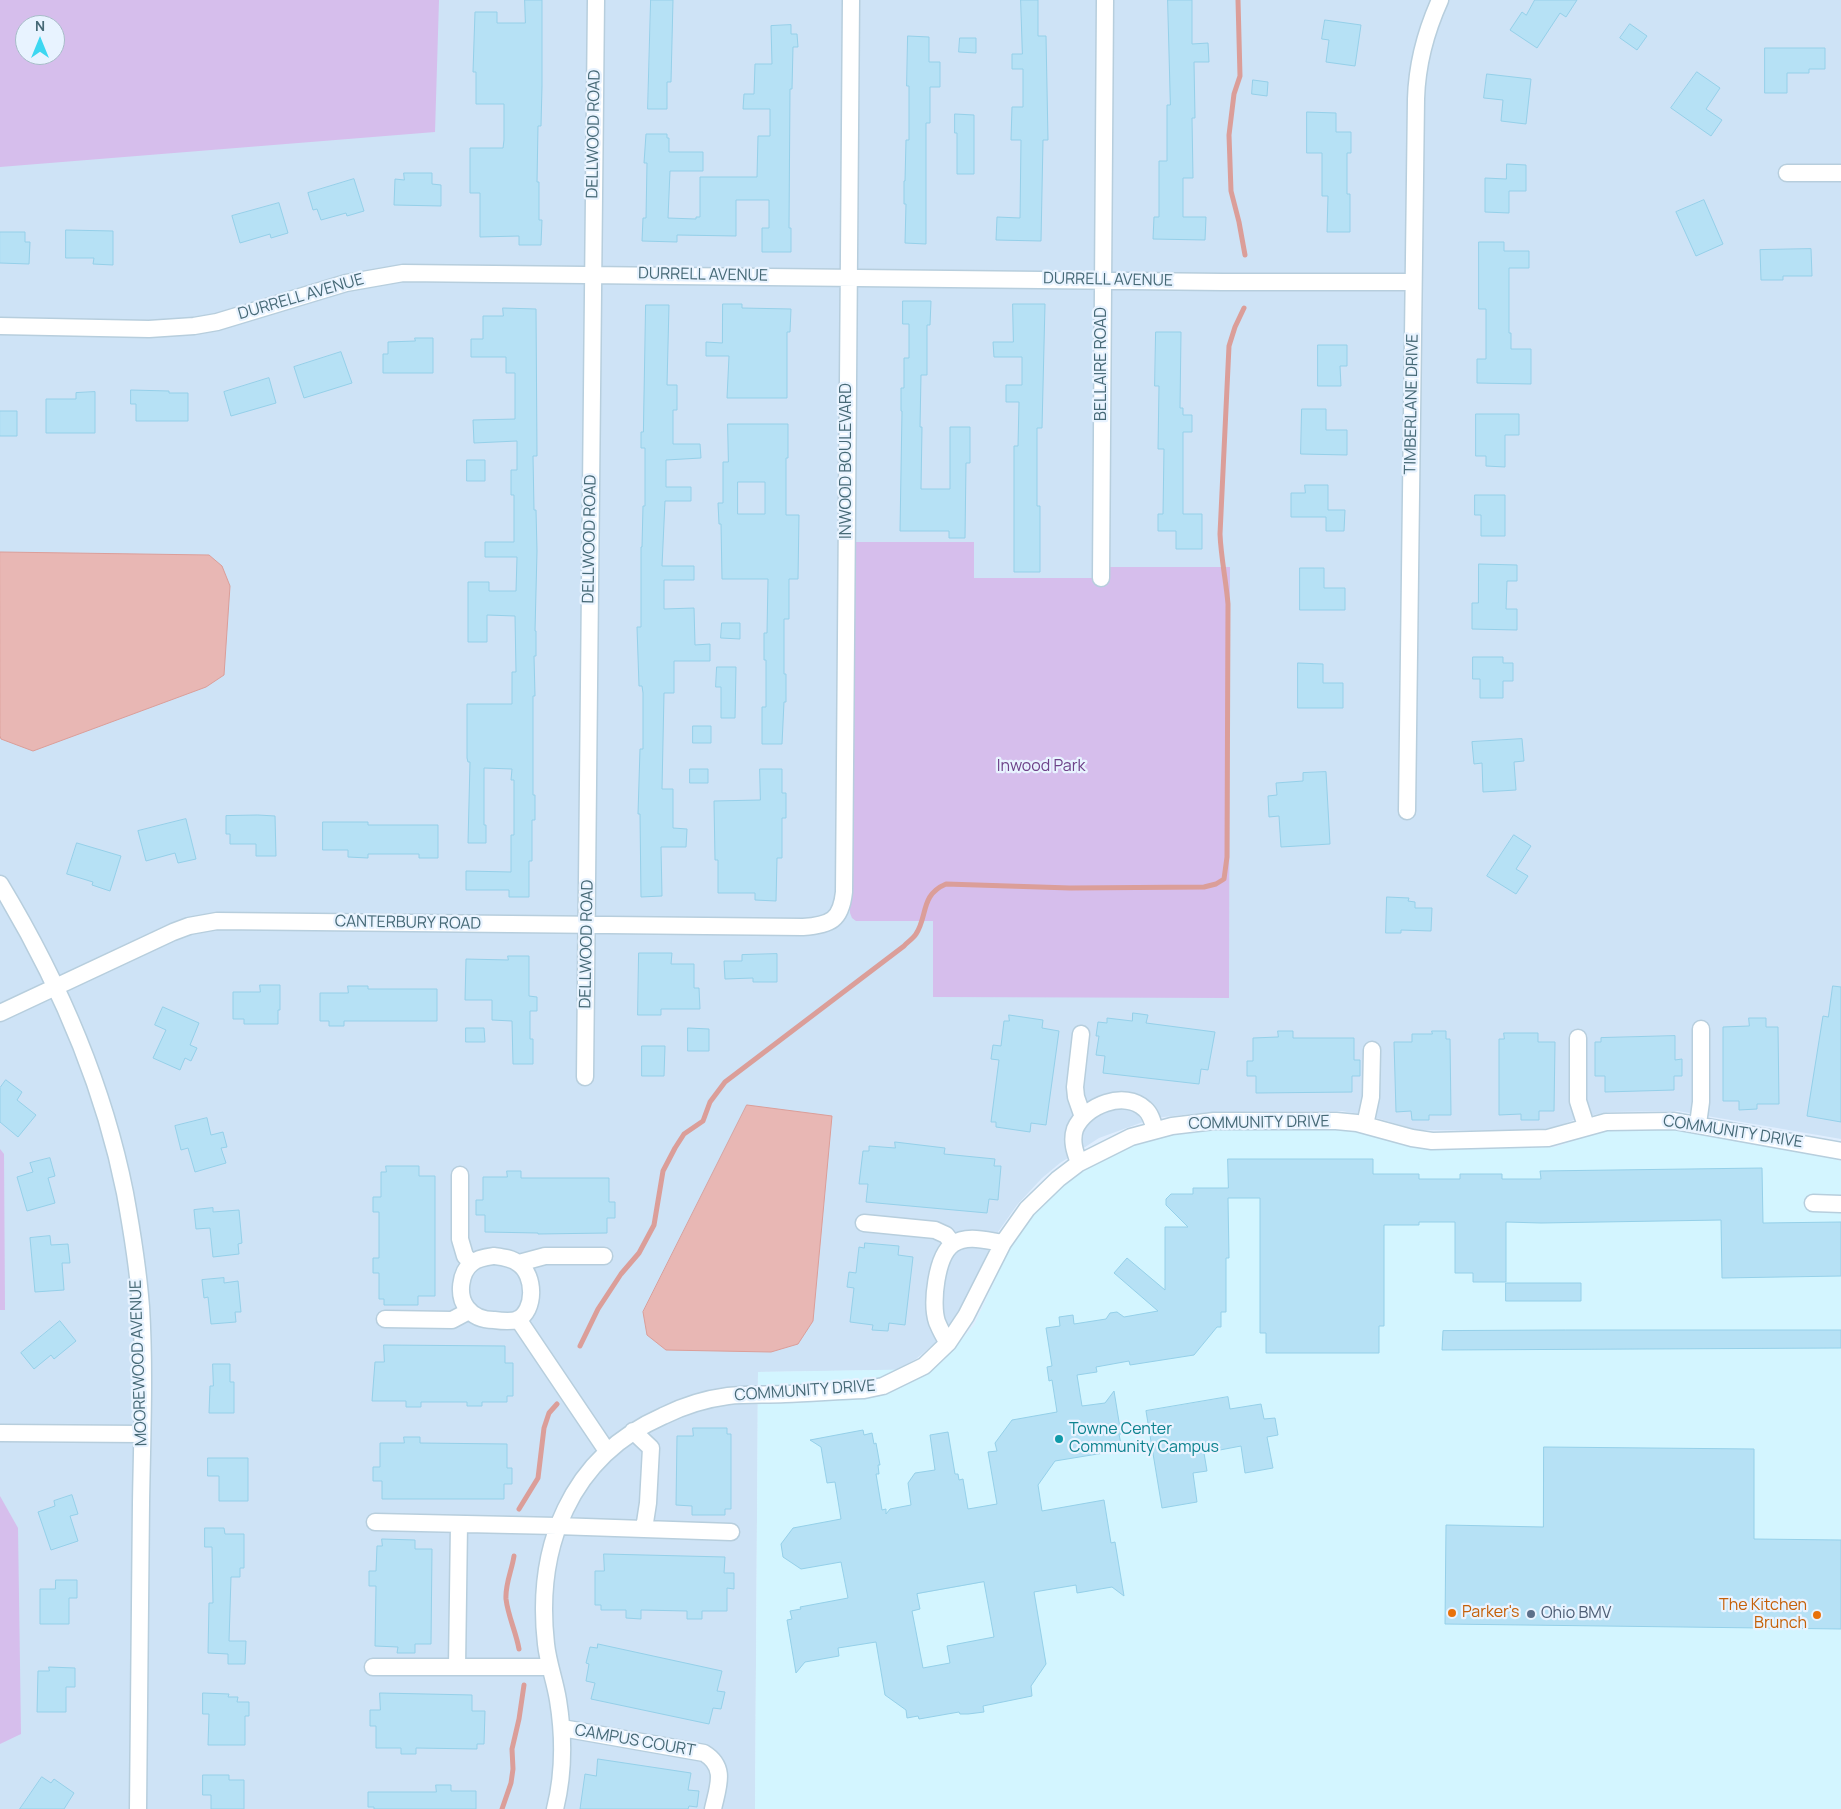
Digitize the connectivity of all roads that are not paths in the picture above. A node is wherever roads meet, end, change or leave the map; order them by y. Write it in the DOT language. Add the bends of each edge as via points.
graph roads {
  1 [pos="596,0"];
  2 [pos="851,0"];
  3 [pos="1105,0"];
  4 [pos="1440,0"];
  5 [pos="1787,173"];
  6 [pos="1841,173"];
  7 [pos="593,274"];
  8 [pos="848,277"];
  9 [pos="1103,280"];
  10 [pos="1413,282"];
  11 [pos="0,326"];
  12 [pos="1101,578"];
  13 [pos="1407,811"];
  14 [pos="0,884"];
  15 [pos="834,919"];
  16 [pos="587,925"];
  17 [pos="56,986"];
  18 [pos="0,1013"];
  19 [pos="1701,1029"];
  20 [pos="1081,1034"];
  21 [pos="1578,1038"];
  22 [pos="1372,1050"];
  23 [pos="585,1077"];
  24 [pos="1084,1117"];
  25 [pos="1698,1124"];
  26 [pos="1365,1126"];
  27 [pos="1586,1126"];
  28 [pos="1155,1130"];
  29 [pos="1841,1151"];
  30 [pos="1079,1164"];
  31 [pos="460,1175"];
  32 [pos="1812,1203"];
  33 [pos="1841,1204"];
  34 [pos="864,1223"];
  35 [pos="1002,1243"];
  36 [pos="953,1244"];
  37 [pos="604,1256"];
  38 [pos="472,1263"];
  39 [pos="519,1263"];
  40 [pos="469,1311"];
  41 [pos="518,1319"];
  42 [pos="385,1320"];
  43 [pos="948,1343"];
  44 [pos="633,1431"];
  45 [pos="0,1432"];
  46 [pos="142,1434"];
  47 [pos="607,1451"];
  48 [pos="375,1522"];
  49 [pos="459,1524"];
  50 [pos="557,1526"];
  51 [pos="644,1529"];
  52 [pos="731,1532"];
  53 [pos="373,1667"];
  54 [pos="457,1667"];
  55 [pos="549,1667"];
  56 [pos="562,1728"];
  57 [pos="138,1809"];
  58 [pos="555,1809"];
  59 [pos="713,1809"];
  1 -- 7 [label="street, DELLWOOD ROAD"];
  2 -- 8 [label="street, INWOOD BOULEVARD"];
  3 -- 9 [label="street, BELLAIRE ROAD"];
  4 -- 10 [label="street, TIMBERLANE DRIVE" via="1426,38 1416,85"];
  5 -- 6 [label="street"];
  7 -- 8 [label="street, DURRELL AVENUE"];
  7 -- 11 [label="street, DURRELL AVENUE" via="426,272 380,276 216,322 172,328"];
  7 -- 16 [label="street, DELLWOOD ROAD"];
  8 -- 9 [label="street, DURRELL AVENUE"];
  8 -- 15 [label="street, INWOOD BOULEVARD" via="844,892 842,907"];
  9 -- 10 [label="street, DURRELL AVENUE"];
  9 -- 12 [label="street, BELLAIRE ROAD"];
  10 -- 13 [label="street, TIMBERLANE DRIVE"];
  14 -- 17 [label="street, MOOREWOOD AVENUE"];
  15 -- 16 [label="street, CANTERBURY ROAD" via="823,925 804,927"];
  16 -- 17 [label="street, CANTERBURY ROAD" via="216,921 173,932"];
  16 -- 23 [label="street, DELLWOOD ROAD"];
  17 -- 18 [label="street, CANTERBURY ROAD"];
  17 -- 46 [label="street, MOOREWOOD AVENUE" via="92,1073 124,1193 141,1310"];
  19 -- 25 [label="street"];
  20 -- 24 [label="street" via="1075,1087"];
  21 -- 27 [label="street" via="1578,1101"];
  22 -- 26 [label="street" via="1371,1096"];
  24 -- 28 [label="street" via="1102,1104 1125,1101 1147,1111"];
  24 -- 30 [label="street" via="1073,1138"];
  25 -- 27 [label="street, COMMUNITY DRIVE" via="1624,1121"];
  25 -- 29 [label="street, COMMUNITY DRIVE"];
  26 -- 27 [label="street, COMMUNITY DRIVE" via="1432,1141 1548,1138"];
  26 -- 28 [label="street, COMMUNITY DRIVE" via="1336,1121 1214,1121"];
  28 -- 30 [label="street, COMMUNITY DRIVE" via="1131,1137"];
  30 -- 35 [label="street, COMMUNITY DRIVE" via="1027,1209"];
  31 -- 38 [label="street" via="460,1239 465,1256"];
  32 -- 33 [label="street"];
  34 -- 36 [label="street" via="935,1230"];
  35 -- 36 [label="street" via="975,1238"];
  35 -- 43 [label="street, COMMUNITY DRIVE" via="966,1316"];
  36 -- 43 [label="street" via="939,1267 935,1310 937,1322"];
  37 -- 39 [label="street" via="545,1256"];
  38 -- 39 [label="street" via="494,1256"];
  38 -- 40 [label="street" via="464,1273 462,1285 462,1297"];
  39 -- 41 [label="street" via="528,1273 532,1293 525,1312"];
  40 -- 41 [label="street" via="491,1320"];
  40 -- 42 [label="street" via="452,1320"];
  41 -- 47 [label="street"];
  43 -- 44 [label="street, COMMUNITY DRIVE" via="924,1366 883,1386 864,1390 728,1396 684,1406"];
  44 -- 47 [label="street, COMMUNITY DRIVE"];
  44 -- 51 [label="street" via="651,1448"];
  45 -- 46 [label="street"];
  46 -- 57 [label="street, MOOREWOOD AVENUE"];
  47 -- 50 [label="street, COMMUNITY DRIVE" via="570,1498"];
  48 -- 49 [label="street"];
  49 -- 50 [label="street"];
  49 -- 54 [label="street"];
  50 -- 51 [label="street"];
  50 -- 55 [label="street, COMMUNITY DRIVE" via="548,1562 545,1597"];
  51 -- 52 [label="street"];
  53 -- 54 [label="street"];
  54 -- 55 [label="street"];
  55 -- 56 [label="street, COMMUNITY DRIVE"];
  56 -- 58 [label="street, COMMUNITY DRIVE" via="560,1788"];
  56 -- 59 [label="street, CAMPUS COURT" via="704,1753 718,1767 720,1780"];
}
